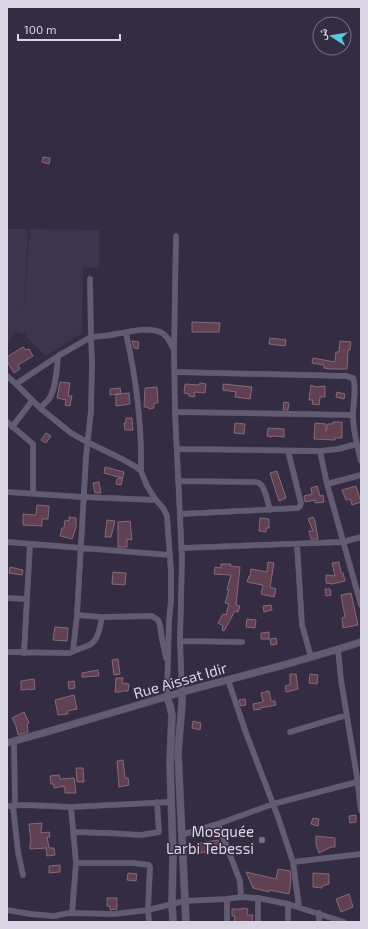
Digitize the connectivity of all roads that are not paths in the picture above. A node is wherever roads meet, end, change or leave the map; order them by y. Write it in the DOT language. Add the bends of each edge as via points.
graph roads {
  1 [pos="176,236"];
  2 [pos="90,279"];
  3 [pos="126,332"];
  4 [pos="91,337"];
  5 [pos="174,350"];
  6 [pos="58,356"];
  7 [pos="175,372"];
  8 [pos="7,376"];
  9 [pos="16,384"];
  10 [pos="32,401"];
  11 [pos="40,408"];
  12 [pos="175,412"];
  13 [pos="353,415"];
  14 [pos="7,422"];
  15 [pos="12,427"];
  16 [pos="87,442"];
  17 [pos="357,444"];
  18 [pos="177,449"];
  19 [pos="288,451"];
  20 [pos="320,451"];
  21 [pos="361,461"];
  22 [pos="141,471"];
  23 [pos="361,476"];
  24 [pos="178,481"];
  25 [pos="327,484"];
  26 [pos="7,492"];
  27 [pos="33,493"];
  28 [pos="84,497"];
  29 [pos="156,500"];
  30 [pos="270,510"];
  31 [pos="180,514"];
  32 [pos="361,536"];
  33 [pos="7,542"];
  34 [pos="343,542"];
  35 [pos="30,544"];
  36 [pos="297,544"];
  37 [pos="81,548"];
  38 [pos="181,548"];
  39 [pos="170,554"];
  40 [pos="7,598"];
  41 [pos="27,599"];
  42 [pos="361,605"];
  43 [pos="77,615"];
  44 [pos="102,617"];
  45 [pos="180,641"];
  46 [pos="242,642"];
  47 [pos="361,642"];
  48 [pos="338,649"];
  49 [pos="73,651"];
  50 [pos="7,652"];
  51 [pos="24,653"];
  52 [pos="311,657"];
  53 [pos="168,662"];
  54 [pos="228,680"];
  55 [pos="182,692"];
  56 [pos="167,697"];
  57 [pos="347,715"];
  58 [pos="290,732"];
  59 [pos="10,742"];
  60 [pos="358,778"];
  61 [pos="158,802"];
  62 [pos="171,802"];
  63 [pos="273,804"];
  64 [pos="12,806"];
  65 [pos="71,807"];
  66 [pos="361,811"];
  67 [pos="218,824"];
  68 [pos="73,832"];
  69 [pos="181,835"];
  70 [pos="361,854"];
  71 [pos="293,862"];
  72 [pos="76,863"];
  73 [pos="23,875"];
  74 [pos="241,896"];
  75 [pos="258,898"];
  76 [pos="227,899"];
  77 [pos="184,901"];
  78 [pos="172,904"];
  79 [pos="288,904"];
  80 [pos="299,907"];
  81 [pos="7,910"];
  82 [pos="148,910"];
  83 [pos="72,913"];
  84 [pos="319,913"];
  85 [pos="54,916"];
  86 [pos="52,922"];
  87 [pos="149,922"];
  88 [pos="173,922"];
  89 [pos="186,922"];
  90 [pos="227,922"];
  91 [pos="258,922"];
  92 [pos="288,922"];
  93 [pos="319,922"];
  94 [pos="344,922"];
  1 -- 5 [label="street"];
  2 -- 4 [label="street"];
  3 -- 4 [label="street"];
  3 -- 5 [label="street" via="146,330 163,333"];
  3 -- 22 [label="street" via="140,410"];
  4 -- 6 [label="street"];
  4 -- 16 [label="street" via="91,411"];
  5 -- 7 [label="street"];
  6 -- 9 [label="street"];
  6 -- 11 [label="street" via="54,386 49,399"];
  7 -- 12 [label="street"];
  7 -- 13 [label="street" via="350,376 355,381"];
  8 -- 9 [label="street"];
  9 -- 10 [label="street"];
  10 -- 11 [label="street"];
  10 -- 15 [label="street"];
  11 -- 16 [label="street"];
  12 -- 13 [label="street"];
  12 -- 18 [label="street"];
  13 -- 17 [label="street"];
  14 -- 15 [label="street"];
  15 -- 27 [label="street" via="33,444"];
  16 -- 22 [label="street" via="122,458"];
  16 -- 28 [label="street"];
  17 -- 20 [label="street"];
  17 -- 21 [label="street"];
  18 -- 19 [label="street"];
  18 -- 24 [label="street"];
  19 -- 20 [label="street"];
  19 -- 30 [label="street" via="301,503 295,509"];
  20 -- 25 [label="street"];
  22 -- 29 [label="street"];
  23 -- 25 [label="street"];
  24 -- 30 [label="street" via="259,483 265,492"];
  24 -- 31 [label="street"];
  25 -- 34 [label="street"];
  26 -- 27 [label="street"];
  27 -- 28 [label="street"];
  28 -- 29 [label="street"];
  28 -- 37 [label="street"];
  29 -- 39 [label="street" via="167,516"];
  30 -- 31 [label="street"];
  31 -- 38 [label="street"];
  32 -- 34 [label="street"];
  33 -- 35 [label="street"];
  34 -- 36 [label="street"];
  34 -- 42 [label="street"];
  35 -- 37 [label="street"];
  35 -- 41 [label="street"];
  36 -- 38 [label="street"];
  36 -- 52 [label="street" via="302,625"];
  37 -- 39 [label="street"];
  37 -- 43 [label="street"];
  38 -- 45 [label="street"];
  39 -- 53 [label="street"];
  40 -- 41 [label="street"];
  41 -- 51 [label="street"];
  43 -- 44 [label="street"];
  43 -- 49 [label="street"];
  44 -- 49 [label="street" via="97,636 91,644"];
  44 -- 53 [label="street" via="152,616 158,620"];
  45 -- 46 [label="street"];
  45 -- 55 [label="street"];
  47 -- 48 [label="street, Rue Aissat Idir"];
  48 -- 52 [label="street, Rue Aissat Idir"];
  48 -- 57 [label="street"];
  49 -- 51 [label="street"];
  50 -- 51 [label="street"];
  52 -- 54 [label="street, Rue Aissat Idir"];
  53 -- 56 [label="street"];
  54 -- 55 [label="street, Rue Aissat Idir"];
  54 -- 63 [label="street"];
  55 -- 56 [label="street, Rue Aissat Idir"];
  55 -- 69 [label="street" via="178,753"];
  56 -- 59 [label="street, Rue Aissat Idir"];
  56 -- 62 [label="street" via="172,715"];
  57 -- 58 [label="street"];
  57 -- 60 [label="street"];
  59 -- 64 [label="street"];
  60 -- 63 [label="street"];
  60 -- 66 [label="street"];
  61 -- 62 [label="street"];
  61 -- 65 [label="street"];
  61 -- 68 [label="street" via="159,832 141,835"];
  62 -- 78 [label="street"];
  63 -- 67 [label="street"];
  63 -- 71 [label="street"];
  64 -- 65 [label="street"];
  64 -- 73 [label="street"];
  65 -- 68 [label="street"];
  67 -- 69 [label="street"];
  67 -- 74 [label="street" via="240,881"];
  68 -- 72 [label="street"];
  69 -- 77 [label="street"];
  70 -- 71 [label="street"];
  71 -- 80 [label="street"];
  72 -- 82 [label="street" via="149,865"];
  72 -- 83 [label="street"];
  74 -- 75 [label="street"];
  74 -- 76 [label="street"];
  75 -- 79 [label="street"];
  75 -- 91 [label="street"];
  76 -- 77 [label="street"];
  76 -- 90 [label="street"];
  77 -- 78 [label="street"];
  77 -- 89 [label="street"];
  78 -- 82 [label="street"];
  78 -- 88 [label="street"];
  79 -- 80 [label="street"];
  79 -- 92 [label="street"];
  80 -- 84 [label="street"];
  81 -- 85 [label="street"];
  82 -- 83 [label="street" via="114,914"];
  82 -- 87 [label="street"];
  83 -- 85 [label="street"];
  84 -- 93 [label="street"];
  84 -- 94 [label="street"];
  85 -- 86 [label="street"];
}
